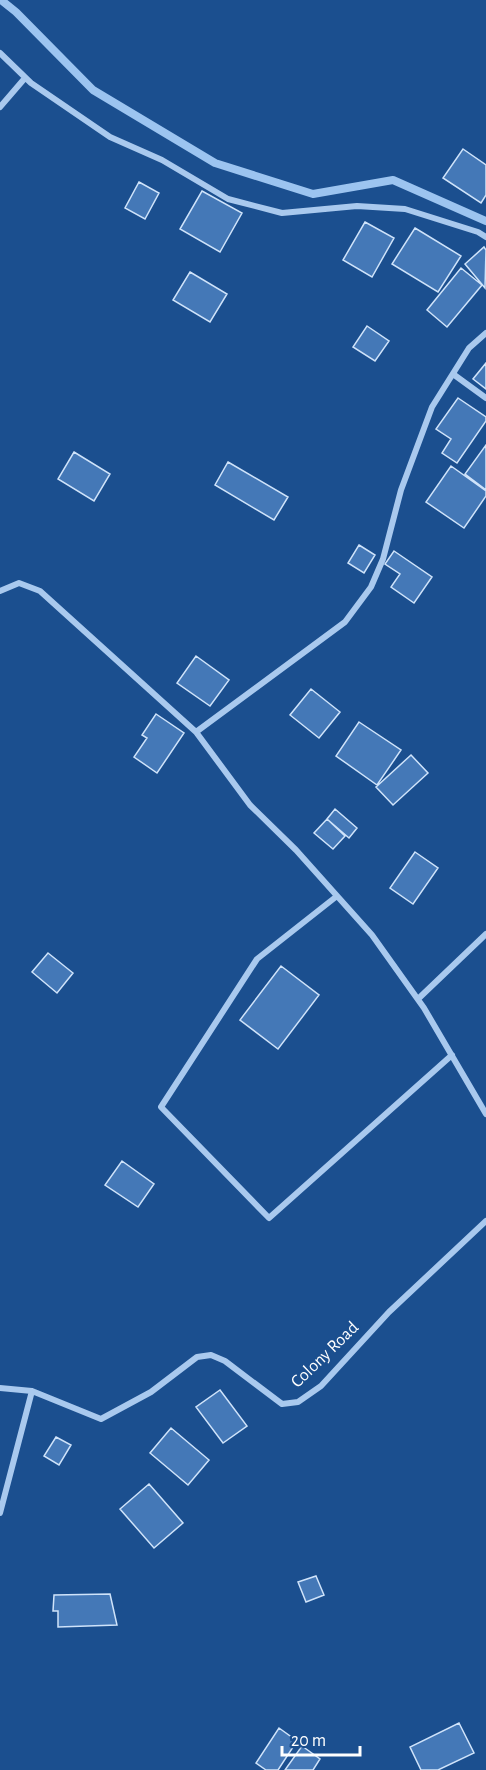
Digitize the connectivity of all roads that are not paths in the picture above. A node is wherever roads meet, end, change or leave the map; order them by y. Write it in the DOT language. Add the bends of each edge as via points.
graph roads {
  1 [pos="0,53"];
  2 [pos="25,78"];
  3 [pos="0,107"];
  4 [pos="486,237"];
  5 [pos="486,333"];
  6 [pos="453,374"];
  7 [pos="486,398"];
  8 [pos="0,591"];
  9 [pos="195,732"];
  10 [pos="337,896"];
  11 [pos="486,934"];
  12 [pos="418,999"];
  13 [pos="452,1056"];
  14 [pos="486,1114"];
  15 [pos="486,1221"];
  16 [pos="0,1388"];
  17 [pos="32,1391"];
  18 [pos="0,1513"];
  1 -- 2 [label="street"];
  2 -- 3 [label="street"];
  2 -- 4 [label="street" via="110,137 162,160 228,199 282,213 357,206 405,209"];
  5 -- 6 [label="street" via="469,348"];
  6 -- 7 [label="street"];
  6 -- 9 [label="street" via="432,407 371,587 345,622"];
  8 -- 9 [label="street" via="18,583 40,591"];
  9 -- 10 [label="street" via="250,806"];
  10 -- 12 [label="street" via="372,934"];
  10 -- 13 [label="street" via="257,959 161,1107 269,1218"];
  11 -- 12 [label="street"];
  12 -- 13 [label="street"];
  13 -- 14 [label="street"];
  15 -- 17 [label="street, Colony Road" via="389,1312 321,1386 298,1402 282,1404 225,1361 211,1355 197,1357 151,1392 101,1419"];
  16 -- 17 [label="street, Colony Road"];
  17 -- 18 [label="street"];
}
